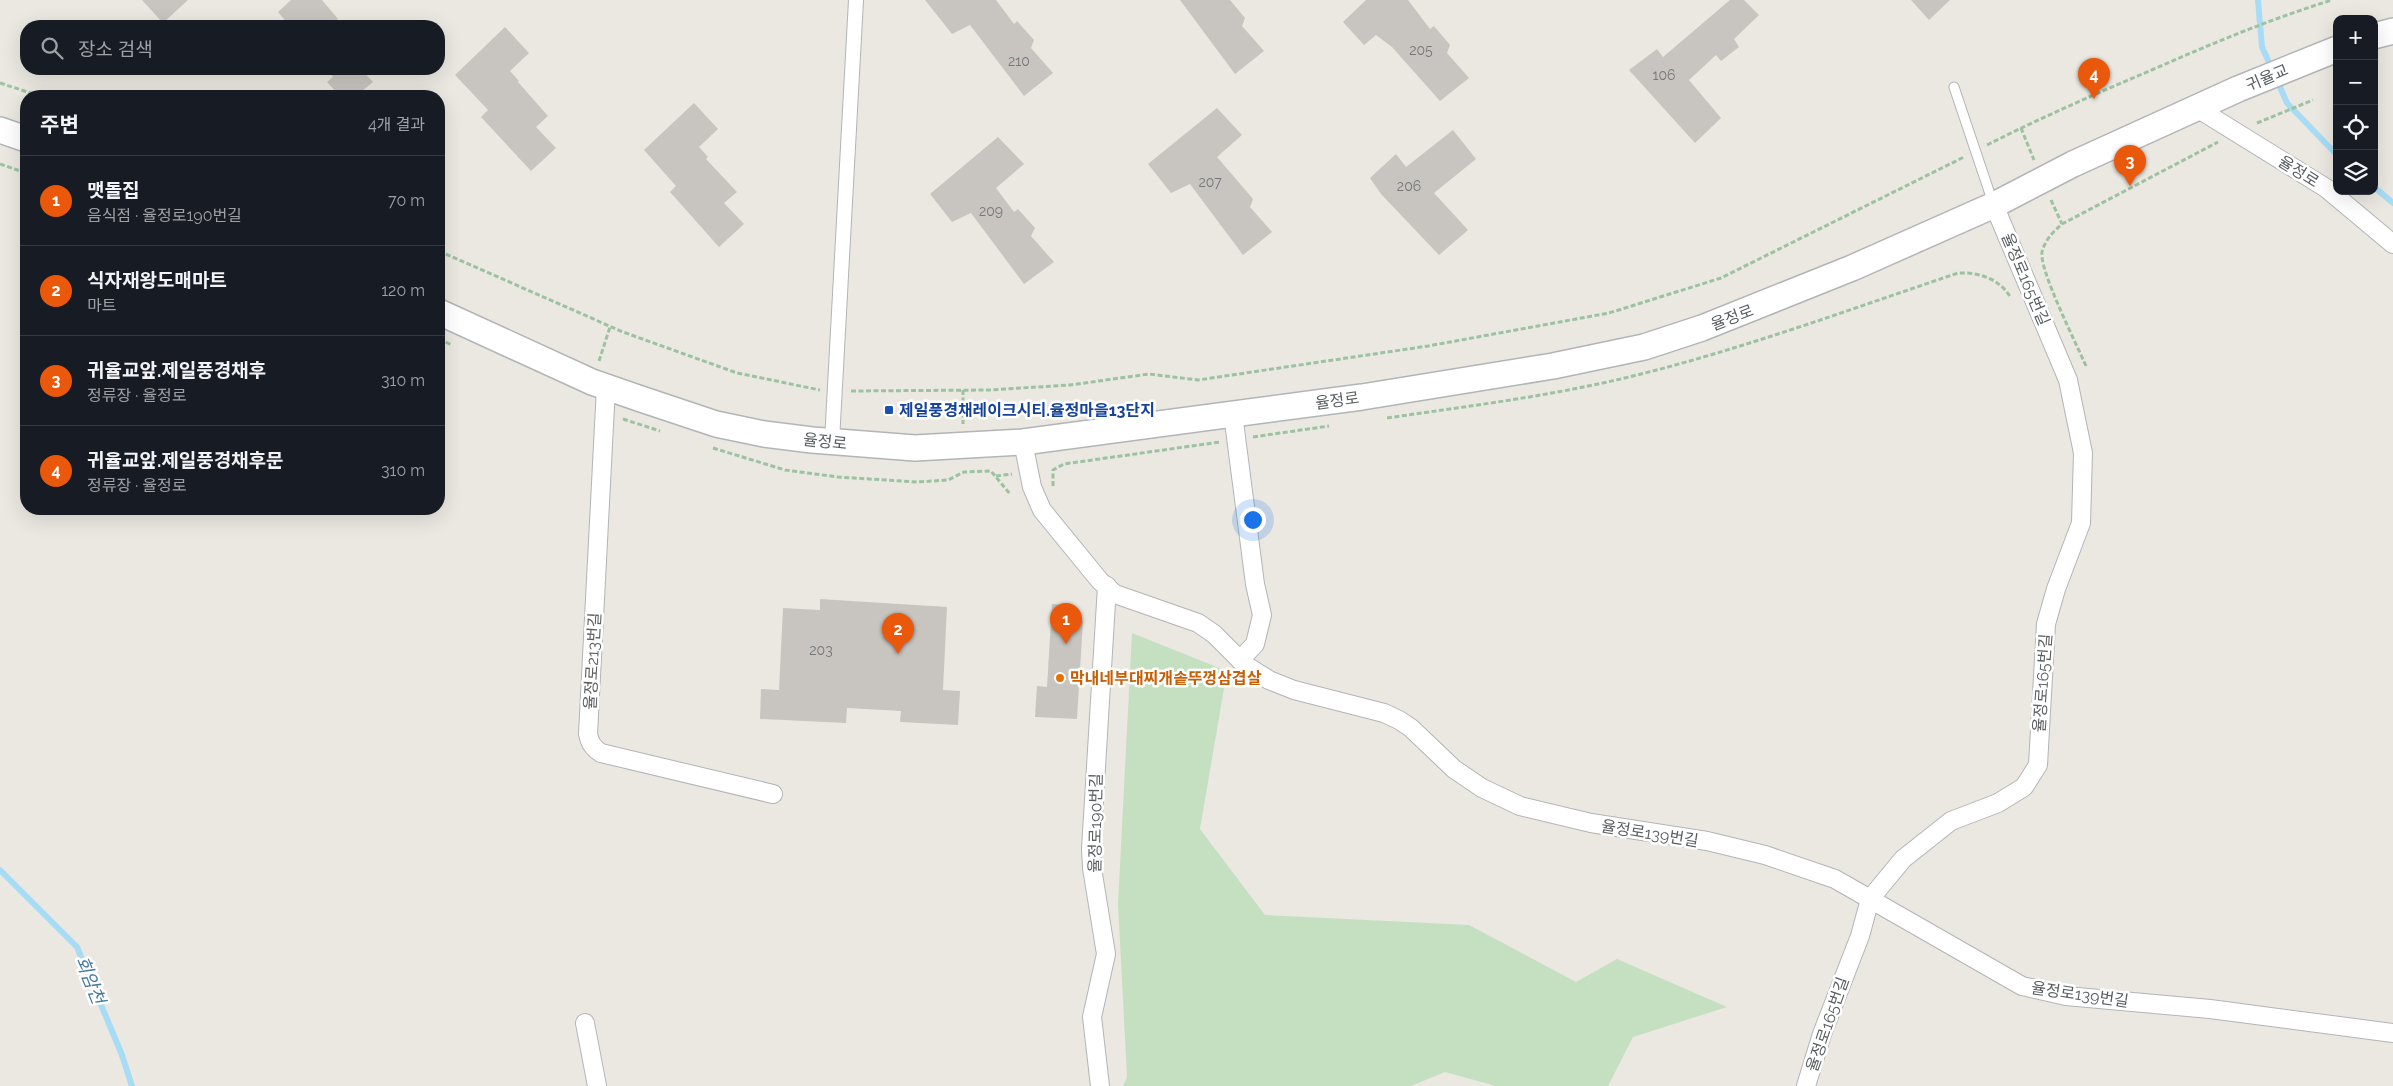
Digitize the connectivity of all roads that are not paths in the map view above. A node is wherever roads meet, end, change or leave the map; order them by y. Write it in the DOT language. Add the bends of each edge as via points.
graph roads {
  1 [pos="856,0"];
  2 [pos="2393,31"];
  3 [pos="2378,35"];
  4 [pos="2333,50"];
  5 [pos="1954,87"];
  6 [pos="2238,89"];
  7 [pos="2197,108"];
  8 [pos="0,130"];
  9 [pos="20,137"];
  10 [pos="1994,205"];
  11 [pos="2393,244"];
  12 [pos="445,315"];
  13 [pos="606,387"];
  14 [pos="1233,414"];
  15 [pos="832,442"];
  16 [pos="1023,442"];
  17 [pos="1106,586"];
  18 [pos="1240,660"];
  19 [pos="773,794"];
  20 [pos="1870,899"];
  21 [pos="585,1023"];
  22 [pos="2393,1033"];
  23 [pos="597,1086"];
  24 [pos="1100,1086"];
  25 [pos="1806,1086"];
  1 -- 15 [label="street"];
  2 -- 3 [label="main road"];
  4 -- 6 [label="main road, 귀율교"];
  5 -- 10 [label="lane"];
  6 -- 7 [label="main road, 율정로"];
  7 -- 10 [label="main road, 율정로" via="2073,164"];
  7 -- 11 [label="street, 율정로" via="2240,131 2326,188"];
  8 -- 9 [label="main road"];
  10 -- 14 [label="main road, 율정로" via="1750,310 1644,347 1455,383"];
  10 -- 20 [label="street, 율정로165번길" via="2068,380 2083,453 2081,523 2046,624 2038,765 2024,788 1998,803 1951,821 1903,860"];
  12 -- 13 [label="main road, 율정로"];
  13 -- 15 [label="main road, 율정로" via="716,424 764,434"];
  13 -- 19 [label="street, 율정로213번길" via="590,742 601,753"];
  14 -- 16 [label="main road, 율정로"];
  14 -- 18 [label="street" via="1255,584 1262,615 1255,644"];
  15 -- 16 [label="main road, 율정로" via="915,448"];
  16 -- 17 [label="street, 율정로139번길" via="1032,487 1042,510"];
  17 -- 18 [label="street, 율정로139번길" via="1129,600 1198,623"];
  17 -- 24 [label="street, 율정로190번길" via="1092,849 1092,868 1106,954 1092,1017"];
  18 -- 20 [label="street, 율정로139번길" via="1269,680 1294,690 1384,713 1399,720 1454,769 1482,788 1520,806 1590,824 1707,841 1765,855 1835,880"];
  20 -- 22 [label="street, 율정로139번길" via="2022,986 2066,996 2210,1009"];
  20 -- 25 [label="street, 율정로165번길" via="1860,936 1822,1034"];
  21 -- 23 [label="street"];
}
